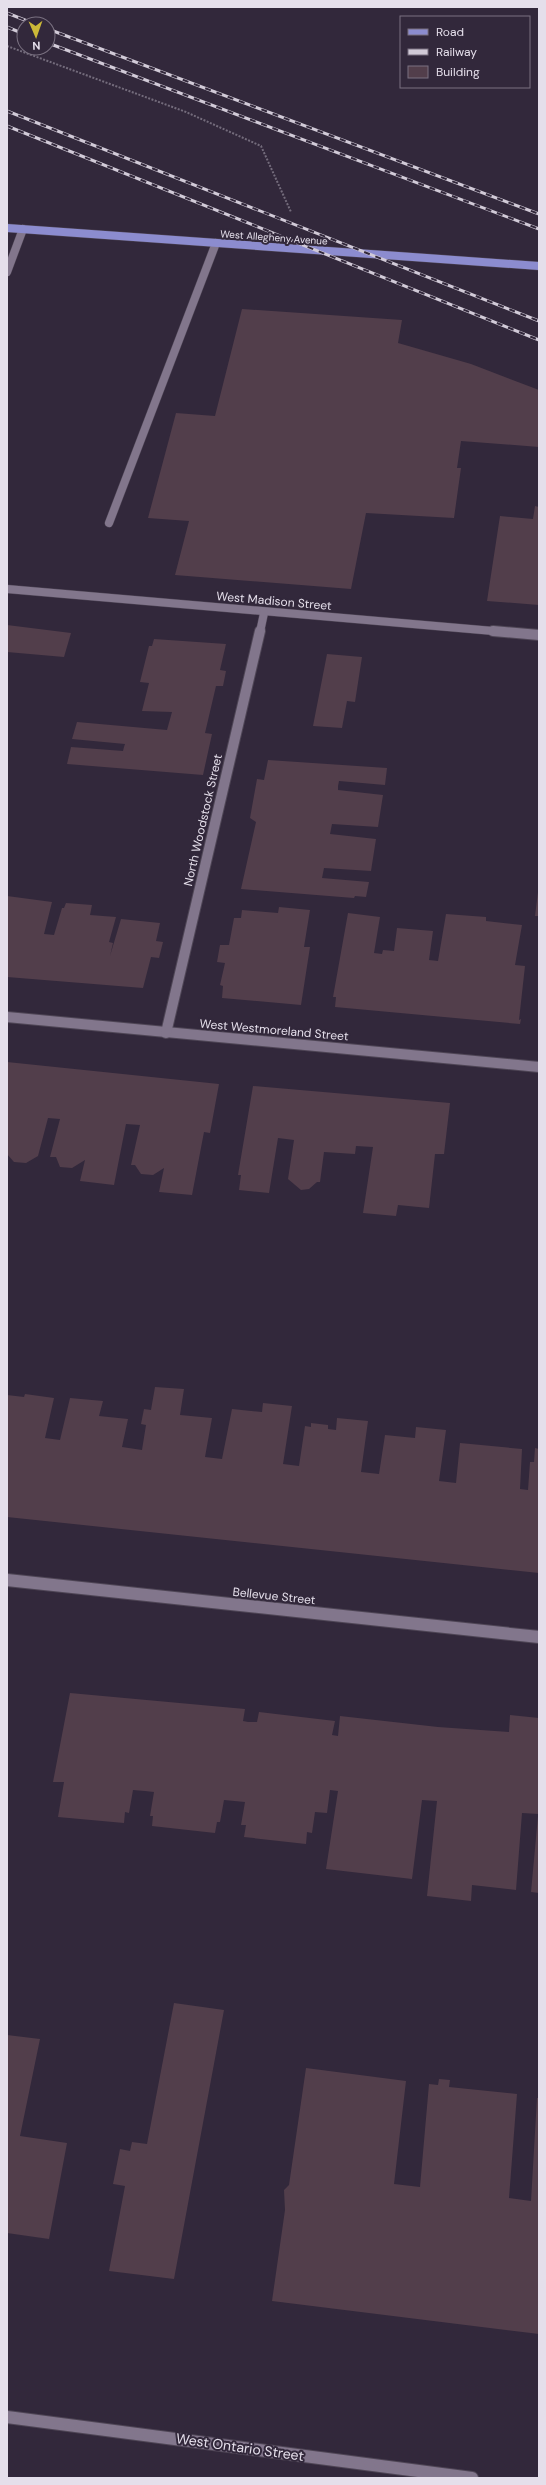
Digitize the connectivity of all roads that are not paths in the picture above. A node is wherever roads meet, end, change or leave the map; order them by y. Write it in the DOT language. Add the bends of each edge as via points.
graph roads {
  1 [pos="7,228"];
  2 [pos="23,229"];
  3 [pos="216,243"];
  4 [pos="539,266"];
  5 [pos="7,272"];
  6 [pos="109,523"];
  7 [pos="7,589"];
  8 [pos="264,613"];
  9 [pos="539,636"];
  10 [pos="7,1017"];
  11 [pos="166,1033"];
  12 [pos="539,1066"];
  13 [pos="7,1580"];
  14 [pos="539,1637"];
  15 [pos="7,2417"];
  16 [pos="472,2478"];
  1 -- 2 [label="main road, West Allegheny Avenue"];
  2 -- 3 [label="main road, West Allegheny Avenue"];
  2 -- 5 [label="street"];
  3 -- 4 [label="main road, West Allegheny Avenue"];
  3 -- 6 [label="street"];
  7 -- 8 [label="street, West Madison Street"];
  8 -- 9 [label="street, West Madison Street"];
  8 -- 11 [label="street, North Woodstock Street"];
  10 -- 11 [label="street, West Westmoreland Street"];
  11 -- 12 [label="street, West Westmoreland Street"];
  13 -- 14 [label="street, Bellevue Street"];
  15 -- 16 [label="street, West Ontario Street"];
}
